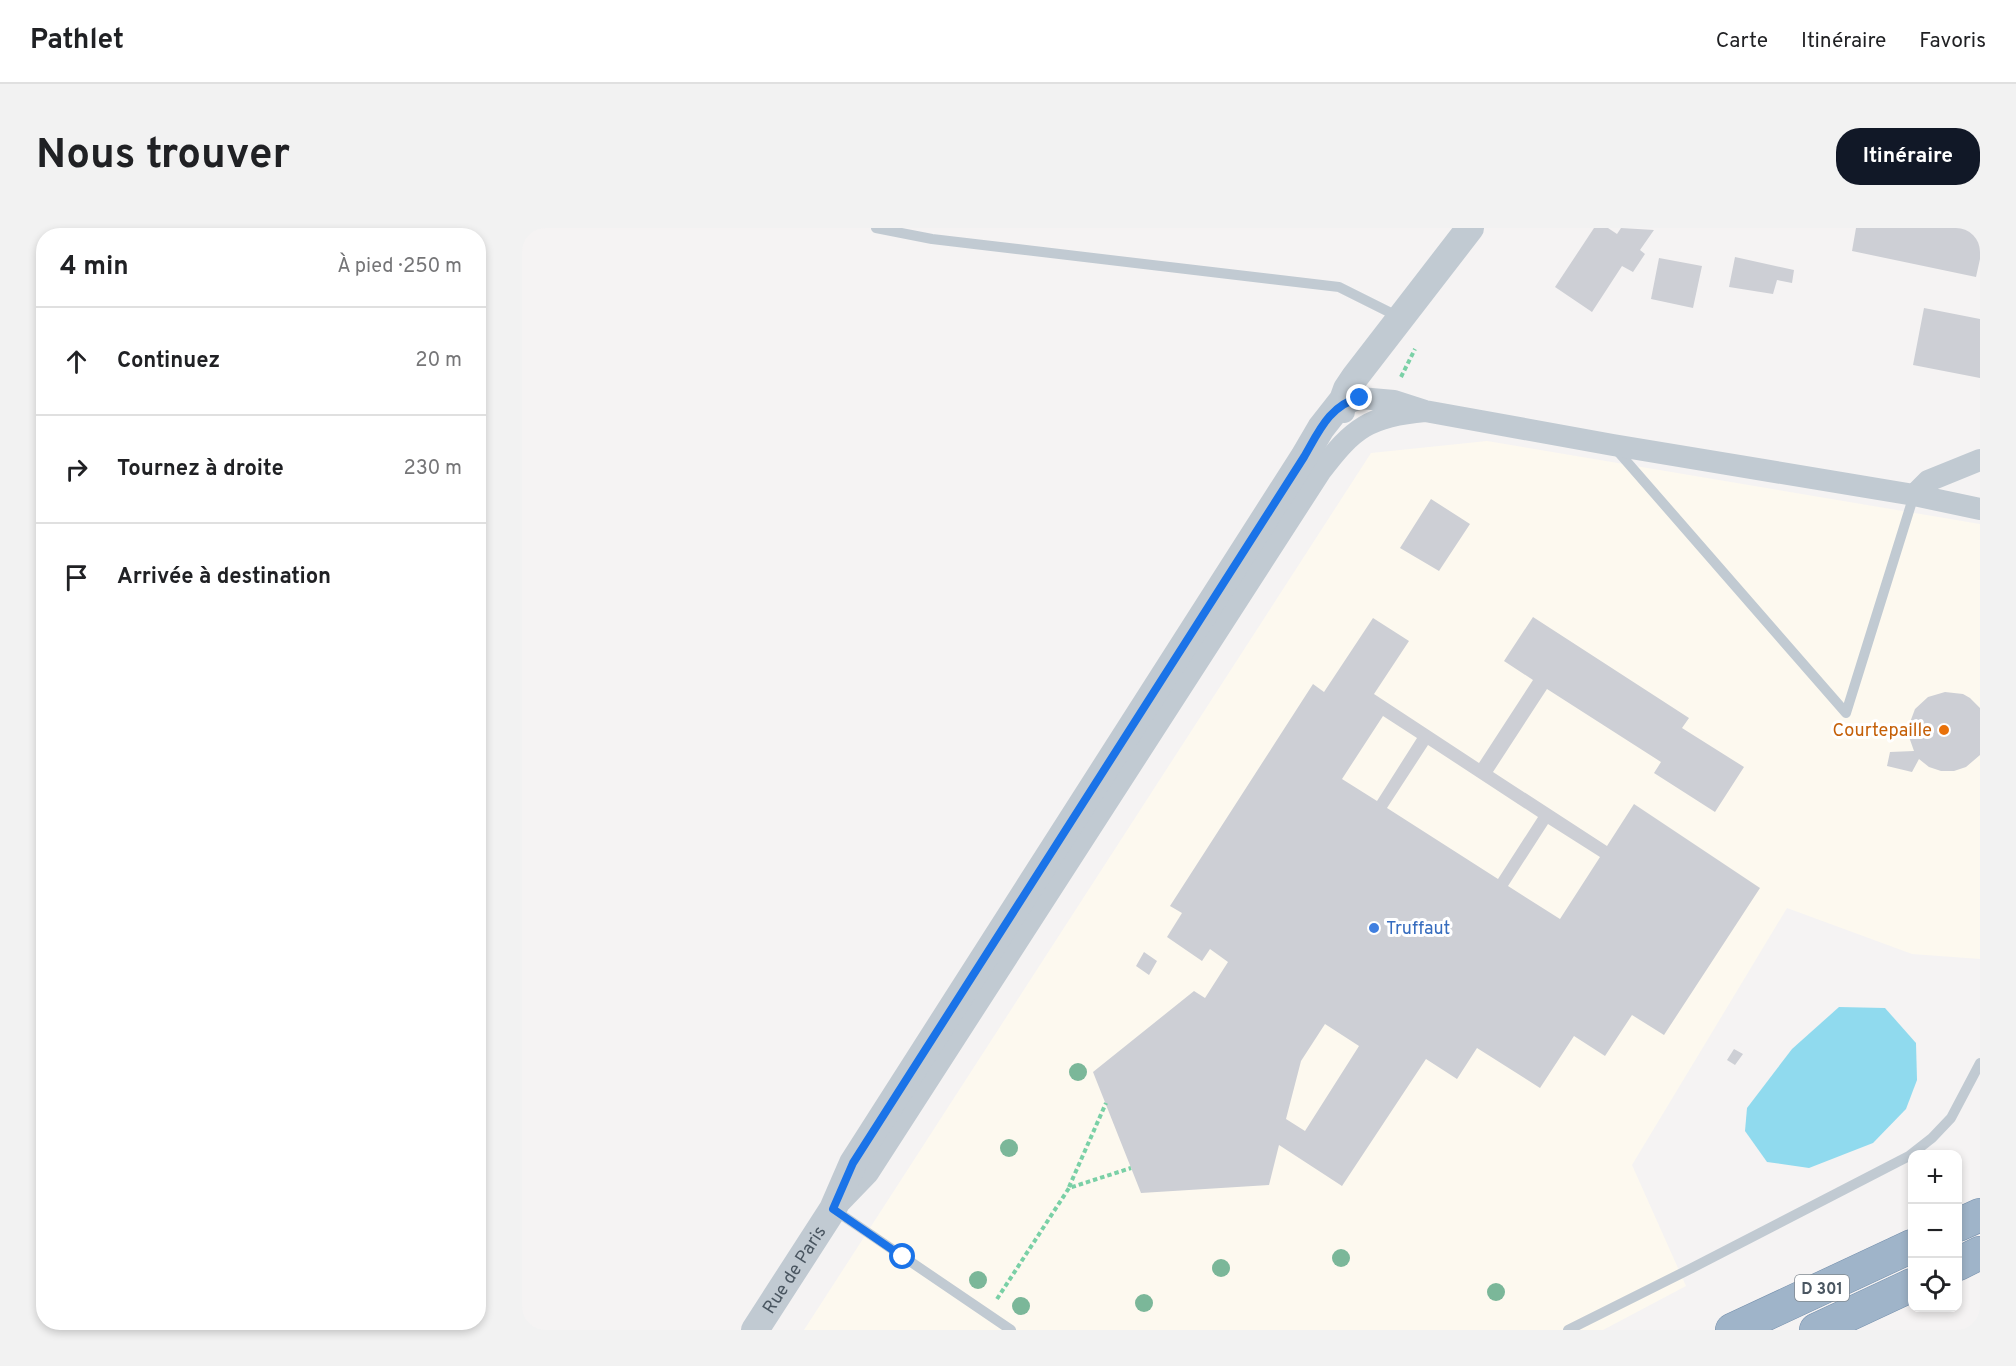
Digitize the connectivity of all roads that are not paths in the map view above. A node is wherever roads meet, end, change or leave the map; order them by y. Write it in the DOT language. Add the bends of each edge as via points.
graph roads {
  1 [pos="876,228"];
  2 [pos="1464,235"];
  3 [pos="1399,318"];
  4 [pos="1338,407"];
  5 [pos="1425,411"];
  6 [pos="1360,428"];
  7 [pos="1613,446"];
  8 [pos="1980,460"];
  9 [pos="1914,495"];
  10 [pos="1980,509"];
  11 [pos="1980,1063"];
  12 [pos="833,1209"];
  13 [pos="1980,1215"];
  14 [pos="1962,1223"];
  15 [pos="1908,1248"];
  16 [pos="1980,1253"];
  17 [pos="1962,1262"];
  18 [pos="1908,1287"];
  19 [pos="755,1330"];
  20 [pos="1011,1330"];
  21 [pos="1568,1330"];
  22 [pos="1732,1330"];
  23 [pos="1816,1330"];
  1 -- 3 [label="lane" via="932,239 1339,287"];
  2 -- 3 [label="street"];
  3 -- 4 [label="street, Rue de Paris"];
  4 -- 5 [label="street" via="1367,398"];
  4 -- 6 [label="street"];
  4 -- 12 [label="street, Rue de Paris" via="853,1163"];
  5 -- 6 [label="street" via="1399,413"];
  5 -- 7 [label="street"];
  6 -- 12 [label="street" via="1320,472 868,1173"];
  7 -- 9 [label="street"];
  7 -- 9 [label="lane" via="1846,713"];
  8 -- 9 [label="street" via="1928,481"];
  9 -- 10 [label="street"];
  11 -- 21 [label="lane" via="1951,1118 1909,1156"];
  12 -- 19 [label="street, Rue de Paris"];
  12 -- 20 [label="lane"];
  13 -- 14 [label="highway"];
  15 -- 22 [label="highway, D 301"];
  16 -- 17 [label="highway"];
  18 -- 23 [label="highway, D 301"];
}
